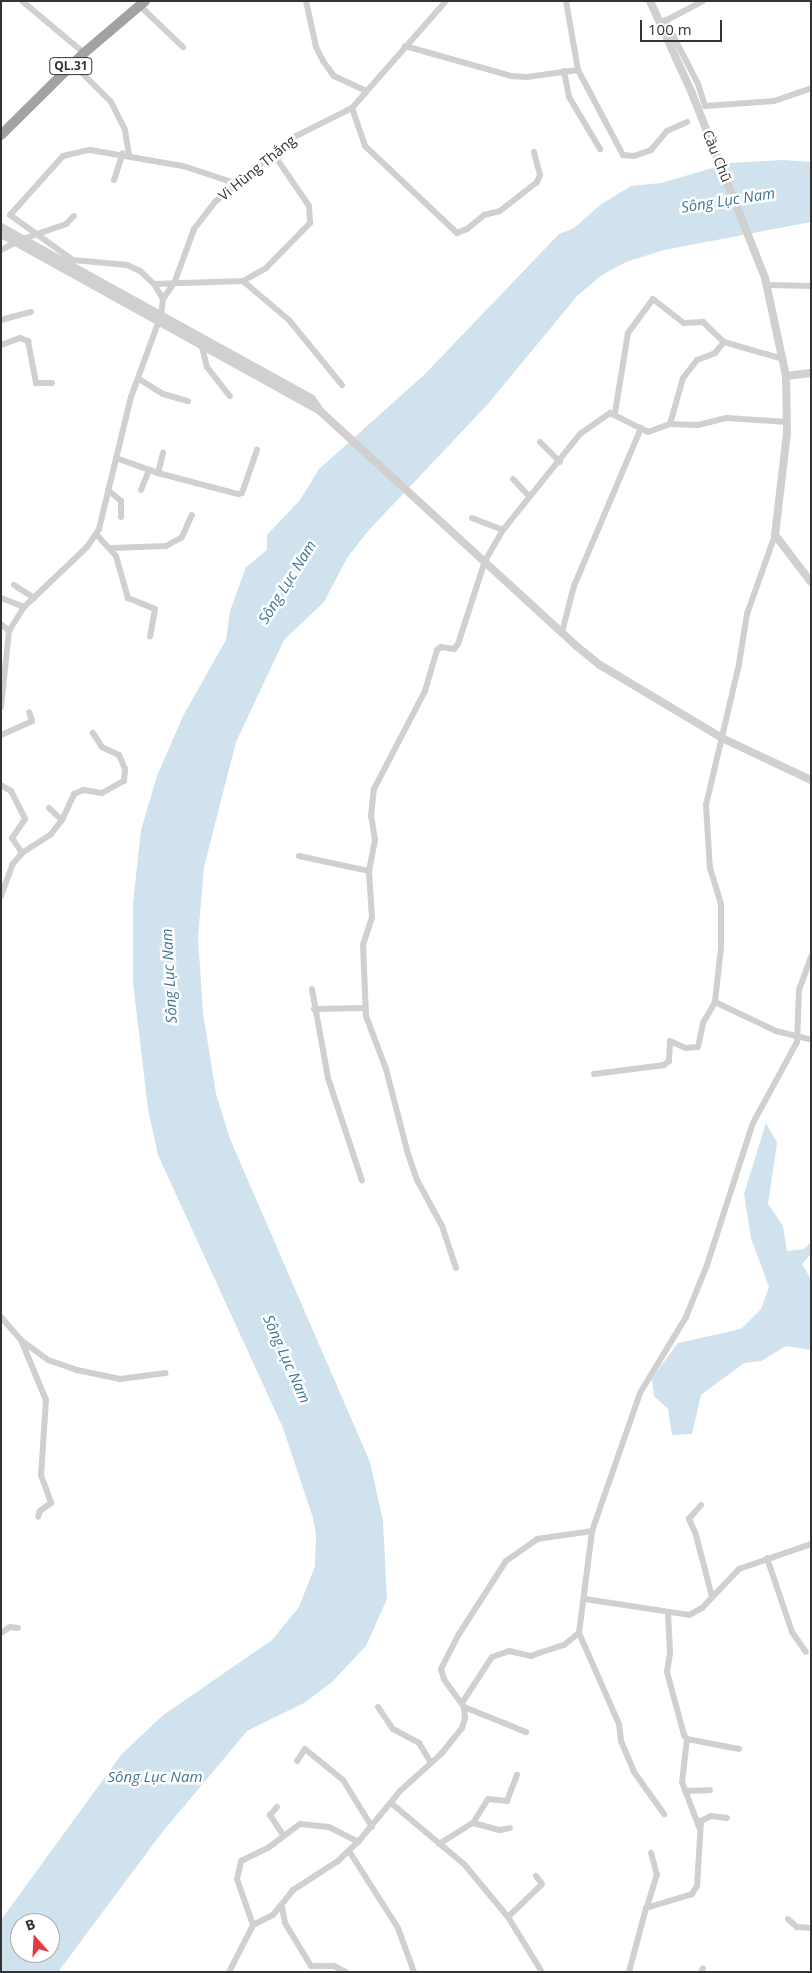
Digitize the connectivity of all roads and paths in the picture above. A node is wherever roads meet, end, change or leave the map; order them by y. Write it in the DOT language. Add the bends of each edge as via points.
graph roads {
  1 [pos="22,1"];
  2 [pos="306,1"];
  3 [pos="446,1"];
  4 [pos="566,1"];
  5 [pos="650,1"];
  6 [pos="703,1"];
  7 [pos="142,3"];
  8 [pos="662,22"];
  9 [pos="406,46"];
  10 [pos="183,47"];
  11 [pos="84,53"];
  12 [pos="73,64"];
  13 [pos="578,70"];
  14 [pos="564,71"];
  15 [pos="811,88"];
  16 [pos="366,91"];
  17 [pos="352,108"];
  18 [pos="687,122"];
  19 [pos="1,135"];
  20 [pos="600,149"];
  21 [pos="534,152"];
  22 [pos="273,153"];
  23 [pos="126,154"];
  24 [pos="114,180"];
  25 [pos="235,183"];
  26 [pos="74,216"];
  27 [pos="1,226"];
  28 [pos="1,234"];
  29 [pos="37,234"];
  30 [pos="20,240"];
  31 [pos="1,250"];
  32 [pos="175,281"];
  33 [pos="242,281"];
  34 [pos="766,282"];
  35 [pos="154,284"];
  36 [pos="811,286"];
  37 [pos="163,299"];
  38 [pos="31,312"];
  39 [pos="160,319"];
  40 [pos="1,320"];
  41 [pos="724,342"];
  42 [pos="1,345"];
  43 [pos="202,347"];
  44 [pos="783,359"];
  45 [pos="811,373"];
  46 [pos="786,376"];
  47 [pos="139,378"];
  48 [pos="52,383"];
  49 [pos="342,385"];
  50 [pos="230,396"];
  51 [pos="188,402"];
  52 [pos="320,411"];
  53 [pos="615,412"];
  54 [pos="787,422"];
  55 [pos="670,424"];
  56 [pos="641,428"];
  57 [pos="540,442"];
  58 [pos="256,450"];
  59 [pos="163,453"];
  60 [pos="116,458"];
  61 [pos="560,462"];
  62 [pos="149,470"];
  63 [pos="158,473"];
  64 [pos="513,479"];
  65 [pos="108,490"];
  66 [pos="141,490"];
  67 [pos="528,495"];
  68 [pos="192,515"];
  69 [pos="121,517"];
  70 [pos="472,518"];
  71 [pos="503,530"];
  72 [pos="97,535"];
  73 [pos="775,535"];
  74 [pos="111,548"];
  75 [pos="485,561"];
  76 [pos="811,582"];
  77 [pos="14,585"];
  78 [pos="1,598"];
  79 [pos="34,598"];
  80 [pos="24,607"];
  81 [pos="1,624"];
  82 [pos="9,631"];
  83 [pos="562,632"];
  84 [pos="150,636"];
  85 [pos="3,656"];
  86 [pos="3,689"];
  87 [pos="1,707"];
  88 [pos="29,712"];
  89 [pos="93,733"];
  90 [pos="1,736"];
  91 [pos="722,738"];
  92 [pos="811,780"];
  93 [pos="1,785"];
  94 [pos="49,808"];
  95 [pos="62,820"];
  96 [pos="22,853"];
  97 [pos="299,856"];
  98 [pos="369,871"];
  99 [pos="1,896"];
  100 [pos="811,957"];
  101 [pos="312,989"];
  102 [pos="715,1002"];
  103 [pos="365,1008"];
  104 [pos="314,1009"];
  105 [pos="798,1038"];
  106 [pos="811,1040"];
  107 [pos="594,1074"];
  108 [pos="362,1181"];
  109 [pos="456,1268"];
  110 [pos="1,1317"];
  111 [pos="21,1340"];
  112 [pos="166,1372"];
  113 [pos="701,1505"];
  114 [pos="38,1517"];
  115 [pos="592,1531"];
  116 [pos="811,1544"];
  117 [pos="767,1558"];
  118 [pos="712,1597"];
  119 [pos="585,1599"];
  120 [pos="668,1613"];
  121 [pos="18,1628"];
  122 [pos="1,1632"];
  123 [pos="579,1633"];
  124 [pos="806,1652"];
  125 [pos="463,1705"];
  126 [pos="378,1707"];
  127 [pos="526,1732"];
  128 [pos="688,1739"];
  129 [pos="739,1749"];
  130 [pos="297,1761"];
  131 [pos="431,1763"];
  132 [pos="517,1776"];
  133 [pos="710,1790"];
  134 [pos="685,1791"];
  135 [pos="391,1802"];
  136 [pos="277,1807"];
  137 [pos="664,1814"];
  138 [pos="726,1818"];
  139 [pos="473,1823"];
  140 [pos="372,1827"];
  141 [pos="700,1827"];
  142 [pos="510,1828"];
  143 [pos="283,1835"];
  144 [pos="358,1842"];
  145 [pos="439,1844"];
  146 [pos="349,1851"];
  147 [pos="651,1852"];
  148 [pos="536,1876"];
  149 [pos="282,1907"];
  150 [pos="646,1908"];
  151 [pos="508,1917"];
  152 [pos="788,1919"];
  153 [pos="253,1925"];
  154 [pos="811,1928"];
  155 [pos="229,1972"];
  156 [pos="346,1972"];
  157 [pos="414,1972"];
  158 [pos="542,1972"];
  159 [pos="629,1972"];
  1 -- 11 [label="street"];
  2 -- 16 [label="street" via="316,47 326,66 334,76"];
  3 -- 9 [label="street, Vi Hùng Thắng"];
  4 -- 13 [label="street"];
  5 -- 8 [label="street, Cầu Chũ"];
  6 -- 8 [label="street"];
  7 -- 10 [label="street"];
  7 -- 11 [label="highway, QL.31"];
  8 -- 15 [label="street" via="698,84 704,106 774,101"];
  8 -- 34 [label="street, Cầu Chũ"];
  9 -- 14 [label="street" via="511,76"];
  9 -- 16 [label="street, Vi Hùng Thắng"];
  11 -- 12 [label="highway, QL.31"];
  12 -- 19 [label="highway, QL.31"];
  12 -- 23 [label="street" via="111,102 125,130"];
  13 -- 14 [label="street"];
  13 -- 18 [label="street" via="626,157 652,150 667,131"];
  14 -- 20 [label="street" via="569,97"];
  16 -- 17 [label="street, Vi Hùng Thắng"];
  17 -- 21 [label="street" via="365,146 457,233 484,215 500,211 537,182 540,175"];
  17 -- 22 [label="street, Vi Hùng Thắng" via="304,131"];
  22 -- 25 [label="street, Vi Hùng Thắng"];
  22 -- 33 [label="street" via="309,206 312,220 266,268"];
  23 -- 24 [label="street"];
  23 -- 25 [label="street" via="183,166"];
  23 -- 29 [label="street" via="90,150 63,156 10,215"];
  25 -- 32 [label="street, Vi Hùng Thắng" via="202,215"];
  26 -- 29 [label="street" via="66,224"];
  27 -- 30 [label="street"];
  28 -- 30 [label="street"];
  29 -- 30 [label="street"];
  29 -- 35 [label="street" via="73,260 127,265"];
  30 -- 31 [label="street"];
  30 -- 39 [label="street"];
  32 -- 33 [label="street"];
  32 -- 35 [label="street"];
  32 -- 37 [label="street, Vi Hùng Thắng"];
  33 -- 49 [label="street" via="289,320"];
  34 -- 36 [label="street"];
  34 -- 44 [label="street, Cầu Chũ"];
  35 -- 37 [label="street"];
  37 -- 39 [label="street"];
  38 -- 40 [label="street"];
  39 -- 43 [label="street"];
  39 -- 47 [label="street"];
  39 -- 52 [label="street" via="312,399"];
  41 -- 44 [label="street"];
  41 -- 53 [label="street" via="703,322 684,323 653,299 628,334"];
  41 -- 55 [label="street" via="715,353 697,360 683,378"];
  42 -- 48 [label="street" via="20,338 28,341 36,382"];
  43 -- 50 [label="street" via="207,367"];
  43 -- 52 [label="street"];
  44 -- 46 [label="street, Cầu Chũ"];
  45 -- 46 [label="street"];
  46 -- 54 [label="street, Cầu Chũ"];
  47 -- 51 [label="street" via="163,394"];
  47 -- 60 [label="street"];
  52 -- 75 [label="street"];
  53 -- 56 [label="street"];
  53 -- 61 [label="street" via="606,414 580,434"];
  54 -- 55 [label="street" via="727,418 698,425"];
  54 -- 73 [label="street, Cầu Chũ"];
  55 -- 56 [label="street" via="653,432"];
  56 -- 83 [label="street" via="574,586"];
  57 -- 61 [label="street"];
  58 -- 63 [label="street" via="244,488 238,494"];
  59 -- 63 [label="street"];
  60 -- 62 [label="street"];
  60 -- 65 [label="street"];
  61 -- 67 [label="street"];
  62 -- 63 [label="street"];
  62 -- 66 [label="street"];
  64 -- 67 [label="street"];
  65 -- 69 [label="street" via="121,501"];
  65 -- 72 [label="street"];
  67 -- 71 [label="street"];
  68 -- 74 [label="street" via="182,537 166,546"];
  70 -- 71 [label="street"];
  71 -- 75 [label="street"];
  72 -- 74 [label="street"];
  72 -- 79 [label="street"];
  73 -- 76 [label="street"];
  73 -- 91 [label="street" via="747,614"];
  74 -- 84 [label="street" via="128,598 154,608"];
  75 -- 83 [label="street"];
  75 -- 98 [label="street" via="458,644 454,649 440,647 437,650 425,691 374,790 371,816 375,840"];
  77 -- 79 [label="street"];
  78 -- 80 [label="street"];
  79 -- 80 [label="street"];
  80 -- 82 [label="street"];
  81 -- 82 [label="street"];
  82 -- 85 [label="street"];
  83 -- 91 [label="street" via="600,665"];
  85 -- 86 [label="street"];
  86 -- 87 [label="street"];
  88 -- 90 [label="street" via="32,721"];
  89 -- 95 [label="street" via="102,747 119,754 125,769 124,781 102,793 78,791"];
  91 -- 92 [label="street"];
  91 -- 102 [label="street" via="706,813 710,869 721,904 721,948"];
  93 -- 96 [label="street" via="11,791 25,819 12,838"];
  94 -- 95 [label="street"];
  95 -- 96 [label="street" via="52,834"];
  96 -- 99 [label="street" via="8,873"];
  97 -- 98 [label="street"];
  98 -- 103 [label="street" via="372,918 363,945"];
  100 -- 105 [label="street" via="798,990"];
  101 -- 104 [label="street"];
  102 -- 105 [label="street"];
  102 -- 107 [label="street" via="703,1023 698,1047 686,1048 670,1041 669,1061 664,1065"];
  103 -- 104 [label="street"];
  103 -- 109 [label="street" via="417,1180 442,1226"];
  104 -- 108 [label="street" via="328,1078"];
  105 -- 106 [label="street"];
  105 -- 115 [label="street" via="753,1123 707,1265 686,1317 640,1393"];
  110 -- 111 [label="street"];
  111 -- 112 [label="street" via="48,1360 77,1370 120,1379"];
  111 -- 114 [label="street" via="47,1404 41,1475 51,1503 40,1511"];
  113 -- 118 [label="street" via="689,1519"];
  115 -- 119 [label="street"];
  115 -- 125 [label="street" via="537,1539 506,1561 442,1666 444,1679"];
  116 -- 117 [label="street"];
  117 -- 118 [label="street" via="740,1569"];
  117 -- 124 [label="street" via="792,1632"];
  118 -- 120 [label="street" via="695,1612 682,1615"];
  119 -- 120 [label="street"];
  119 -- 123 [label="street"];
  120 -- 128 [label="street" via="669,1687 678,1722"];
  121 -- 122 [label="street" via="10,1627"];
  123 -- 125 [label="street" via="564,1645 539,1654 531,1656 509,1652 492,1657"];
  123 -- 137 [label="street" via="619,1724 621,1741 634,1772"];
  125 -- 127 [label="street"];
  125 -- 131 [label="street" via="465,1718 462,1728"];
  126 -- 131 [label="street" via="393,1729 419,1743"];
  128 -- 129 [label="street"];
  128 -- 134 [label="street" via="683,1761"];
  130 -- 140 [label="street" via="302,1750 306,1750 343,1780"];
  131 -- 135 [label="street"];
  132 -- 139 [label="street" via="507,1801 488,1799"];
  133 -- 134 [label="street"];
  134 -- 141 [label="street"];
  135 -- 140 [label="street"];
  135 -- 145 [label="street"];
  136 -- 143 [label="street" via="270,1815"];
  138 -- 141 [label="street" via="711,1816 702,1821"];
  139 -- 142 [label="street" via="500,1830"];
  139 -- 145 [label="street"];
  140 -- 144 [label="street"];
  141 -- 150 [label="street" via="700,1866 694,1892"];
  143 -- 144 [label="street" via="293,1827 307,1823 337,1829"];
  143 -- 153 [label="street" via="239,1866 237,1879"];
  144 -- 146 [label="street"];
  145 -- 151 [label="street" via="464,1864"];
  146 -- 149 [label="street" via="293,1890"];
  146 -- 157 [label="street" via="398,1928"];
  147 -- 150 [label="street" via="657,1876"];
  148 -- 151 [label="street" via="542,1884"];
  149 -- 153 [label="street"];
  149 -- 156 [label="street" via="285,1923 311,1966 334,1966"];
  150 -- 159 [label="street"];
  151 -- 158 [label="street"];
  152 -- 154 [label="street" via="797,1927"];
  153 -- 155 [label="street"];
}
